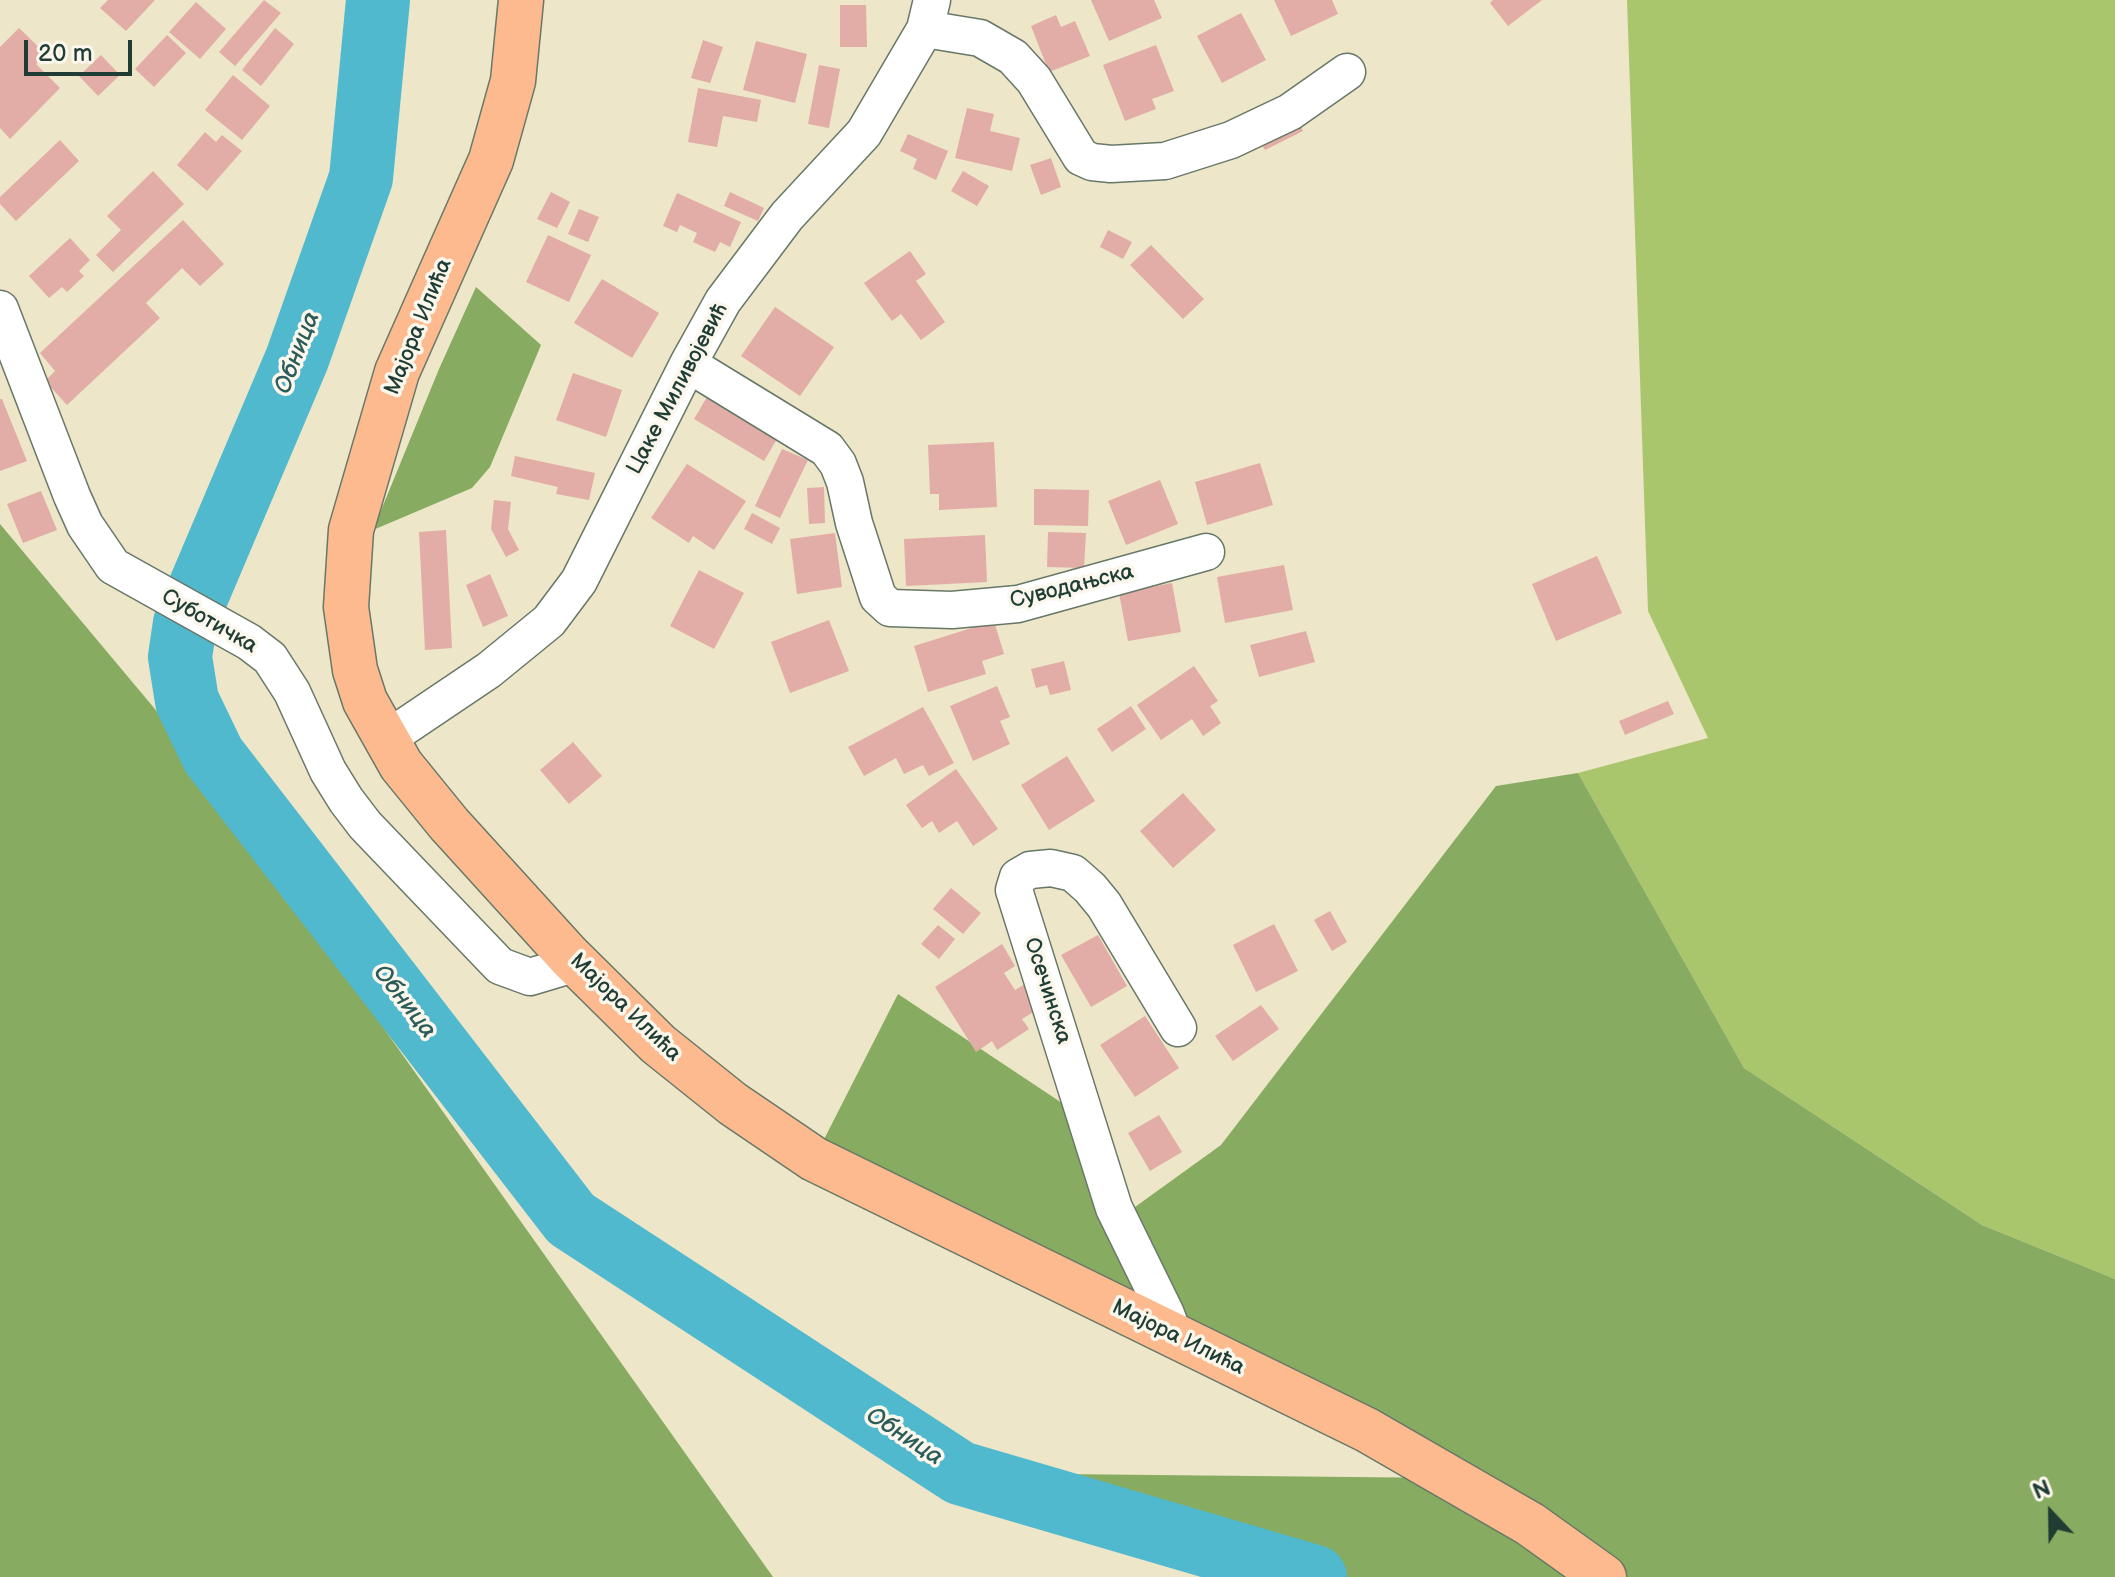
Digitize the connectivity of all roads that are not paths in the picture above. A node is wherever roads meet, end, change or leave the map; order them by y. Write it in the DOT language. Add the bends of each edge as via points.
graph roads {
  1 [pos="521,0"];
  2 [pos="928,14"];
  3 [pos="1347,72"];
  4 [pos="0,309"];
  5 [pos="688,364"];
  6 [pos="1206,552"];
  7 [pos="385,740"];
  8 [pos="569,956"];
  9 [pos="1178,1028"];
  10 [pos="1167,1334"];
  11 [pos="1604,1577"];
  1 -- 7 [label="main road, Мајора Илића" via="513,81 491,160 397,372 351,530 346,607 355,670"];
  2 -- 3 [label="street" via="1013,57 1034,80 1073,148 1092,162 1165,161 1231,140 1290,112"];
  2 -- 5 [label="street, Цаке Миливојевић" via="864,133 787,216 723,301"];
  4 -- 8 [label="street, Суботичка" via="72,496 113,566 270,658 328,771 365,825 500,966 530,977 560,968"];
  5 -- 6 [label="street, Суводањска" via="827,449 845,482 878,597 890,608 1018,604"];
  5 -- 7 [label="street, Цаке Миливојевић" via="586,568 549,621 489,670"];
  7 -- 8 [label="main road, Мајора Илића" via="449,824"];
  8 -- 10 [label="main road, Мајора Илића" via="658,1044 814,1159"];
  9 -- 10 [label="street, Осечинска" via="1090,888 1073,873 1051,868 1018,877 1014,890 1114,1208 1166,1314"];
  10 -- 11 [label="main road, Мајора Илића" via="1367,1430 1530,1524"];
}
